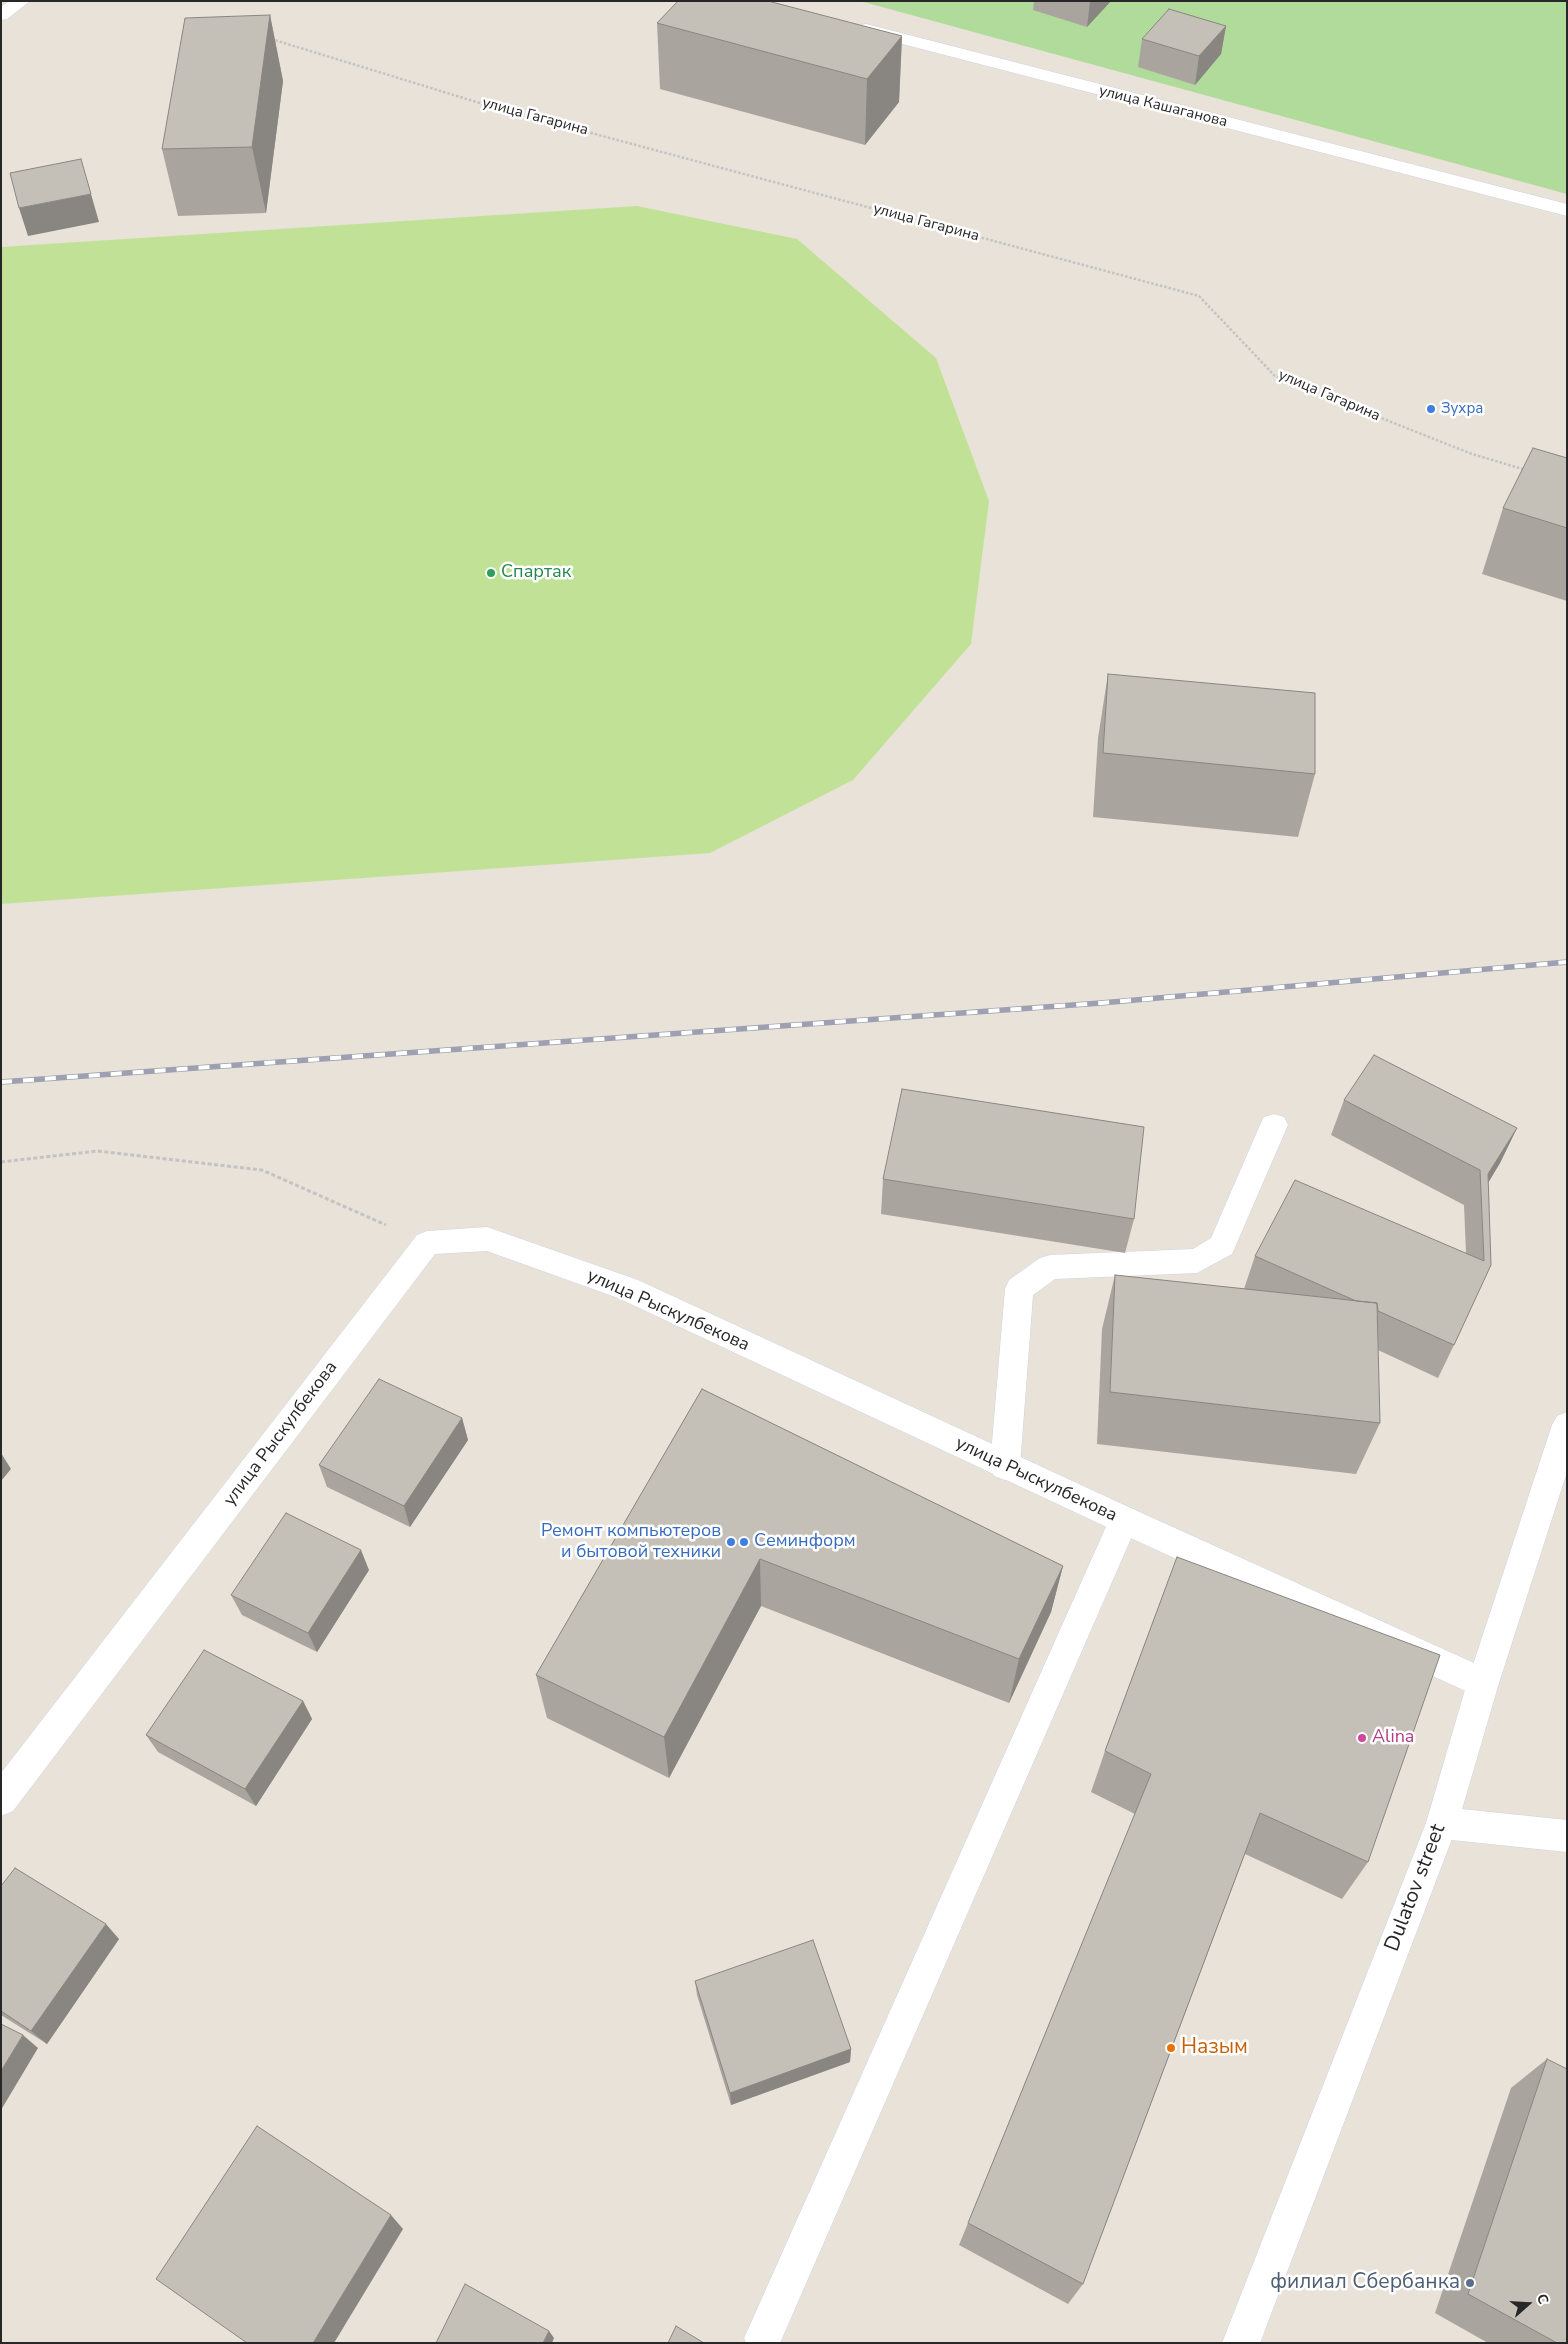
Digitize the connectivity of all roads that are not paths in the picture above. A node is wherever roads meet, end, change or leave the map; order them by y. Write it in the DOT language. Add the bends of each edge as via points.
graph roads {
  1 [pos="21,1"];
  2 [pos="1,15"];
  3 [pos="846,24"];
  4 [pos="1567,210"];
  5 [pos="1274,1125"];
  6 [pos="1567,1425"];
  7 [pos="1005,1466"];
  8 [pos="1124,1520"];
  9 [pos="1483,1683"];
  10 [pos="1,1800"];
  11 [pos="1442,1823"];
  12 [pos="1567,1836"];
  13 [pos="763,2338"];
  14 [pos="1241,2343"];
  1 -- 2 [label="street"];
  3 -- 4 [label="street, улица Кашаганова"];
  5 -- 7 [label="street" via="1222,1246 1197,1261 1050,1267 1019,1289"];
  6 -- 9 [label="street, Dulatov street"];
  7 -- 8 [label="street, улица Рыскулбекова"];
  7 -- 10 [label="street, улица Рыскулбекова" via="628,1289 487,1239 428,1243"];
  8 -- 9 [label="street, улица Рыскулбекова"];
  8 -- 13 [label="street"];
  9 -- 11 [label="street, Dulatov street"];
  11 -- 12 [label="street"];
  11 -- 14 [label="street, Dulatov street"];
}
